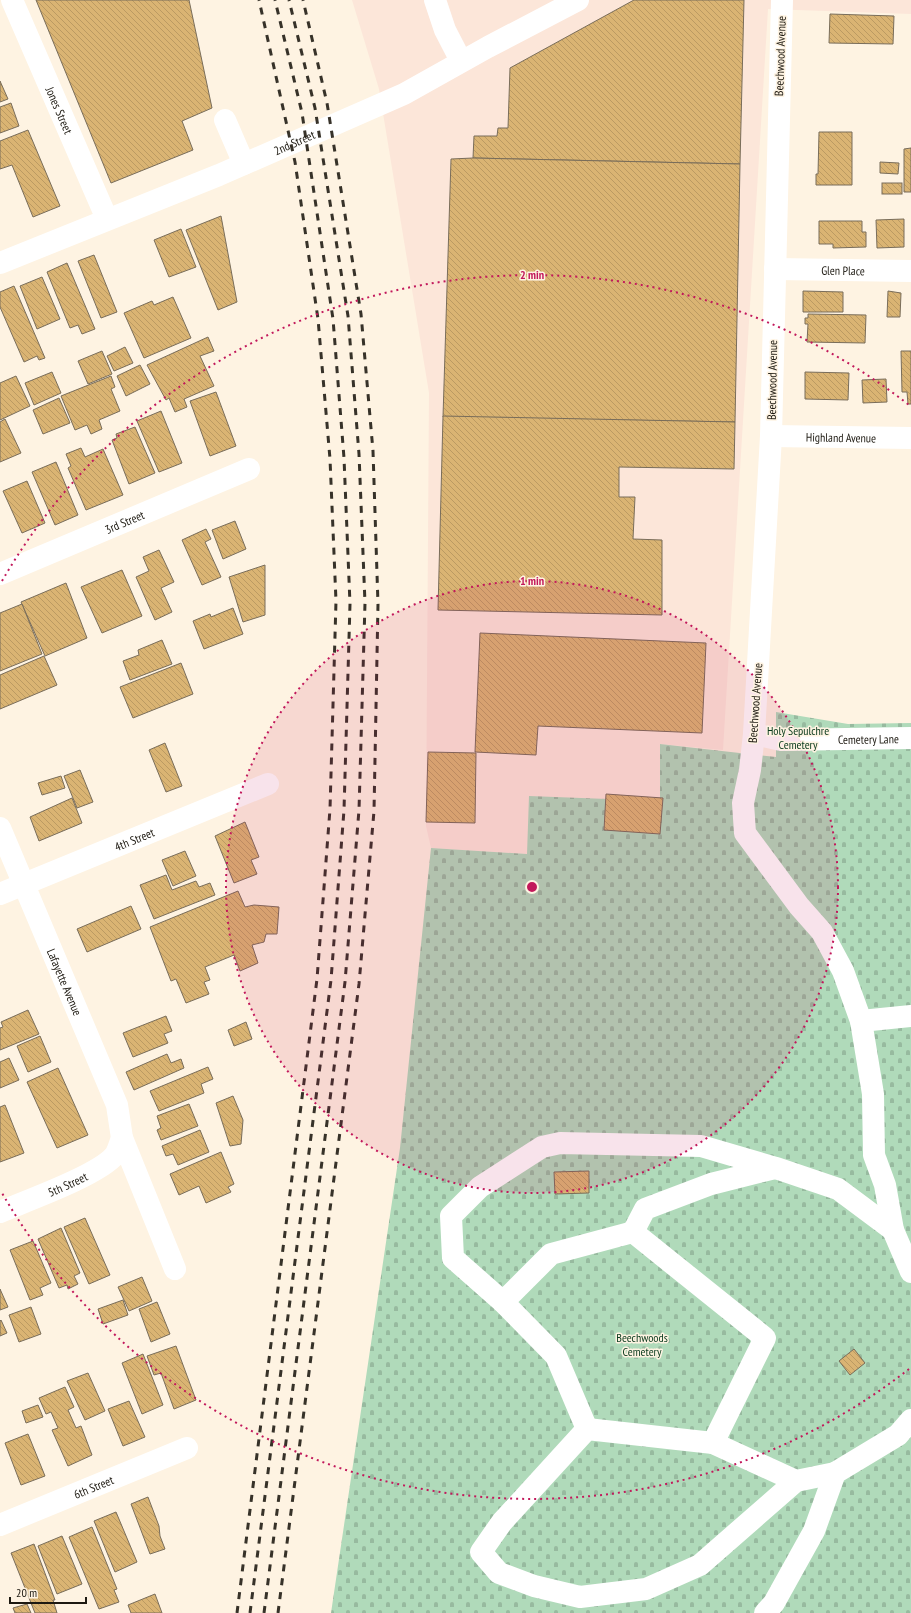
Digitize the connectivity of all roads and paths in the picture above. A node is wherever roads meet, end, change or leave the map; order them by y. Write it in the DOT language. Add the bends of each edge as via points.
graph roads {
  1 [pos="12,0"];
  2 [pos="435,0"];
  3 [pos="578,0"];
  4 [pos="782,0"];
  5 [pos="461,62"];
  6 [pos="224,120"];
  7 [pos="244,164"];
  8 [pos="107,219"];
  9 [pos="0,263"];
  10 [pos="775,269"];
  11 [pos="911,271"];
  12 [pos="771,436"];
  13 [pos="911,438"];
  14 [pos="249,469"];
  15 [pos="0,574"];
  16 [pos="754,734"];
  17 [pos="911,738"];
  18 [pos="268,784"];
  19 [pos="0,828"];
  20 [pos="23,884"];
  21 [pos="0,894"];
  22 [pos="911,1016"];
  23 [pos="861,1021"];
  24 [pos="122,1138"];
  25 [pos="776,1168"];
  26 [pos="0,1212"];
  27 [pos="893,1230"];
  28 [pos="633,1232"];
  29 [pos="175,1269"];
  30 [pos="911,1272"];
  31 [pos="503,1302"];
  32 [pos="911,1420"];
  33 [pos="586,1429"];
  34 [pos="713,1443"];
  35 [pos="187,1448"];
  36 [pos="835,1473"];
  37 [pos="796,1480"];
  38 [pos="0,1525"];
  39 [pos="765,1613"];
  1 -- 8 [label="street, Jones Street"];
  2 -- 5 [label="street" via="445,30"];
  3 -- 5 [label="street, 2nd Street"];
  4 -- 10 [label="street, Beechwood Avenue"];
  5 -- 7 [label="street, 2nd Street" via="404,94"];
  6 -- 7 [label="street"];
  7 -- 8 [label="street, 2nd Street"];
  8 -- 9 [label="street, 2nd Street"];
  10 -- 11 [label="street, Glen Place"];
  10 -- 12 [label="street, Beechwood Avenue"];
  12 -- 13 [label="street, Highland Avenue"];
  12 -- 16 [label="street, Beechwood Avenue"];
  14 -- 15 [label="street, 3rd Street"];
  16 -- 17 [label="street, Cemetery Lane" via="781,740"];
  16 -- 23 [label="street, Beechwood Avenue" via="743,803 744,834 822,932 843,970"];
  18 -- 20 [label="street, 4th Street"];
  19 -- 20 [label="street, Lafayette Avenue"];
  20 -- 21 [label="street, 4th Street"];
  20 -- 24 [label="street, Lafayette Avenue" via="117,1105"];
  22 -- 23 [label="street"];
  23 -- 27 [label="street, Beechwood Avenue" via="873,1094 874,1155 885,1185"];
  24 -- 26 [label="street, 5th Street" via="115,1155 101,1166 72,1182"];
  24 -- 29 [label="street, Lafayette Avenue"];
  25 -- 27 [label="street" via="838,1189"];
  25 -- 28 [label="street" via="711,1184 645,1209"];
  25 -- 31 [label="street" via="701,1146 560,1143 542,1147 480,1188 451,1216 453,1258"];
  27 -- 30 [label="street, Beechwood Avenue"];
  28 -- 31 [label="street" via="552,1254"];
  28 -- 34 [label="street" via="765,1338"];
  31 -- 33 [label="street" via="556,1356"];
  32 -- 36 [label="street" via="898,1435"];
  33 -- 34 [label="street"];
  33 -- 37 [label="street" via="502,1522 481,1552 499,1573 534,1586 580,1597 646,1589 700,1565"];
  34 -- 37 [label="street"];
  35 -- 38 [label="street, 6th Street"];
  36 -- 37 [label="street"];
  36 -- 39 [label="street" via="814,1531 774,1603"];
}
